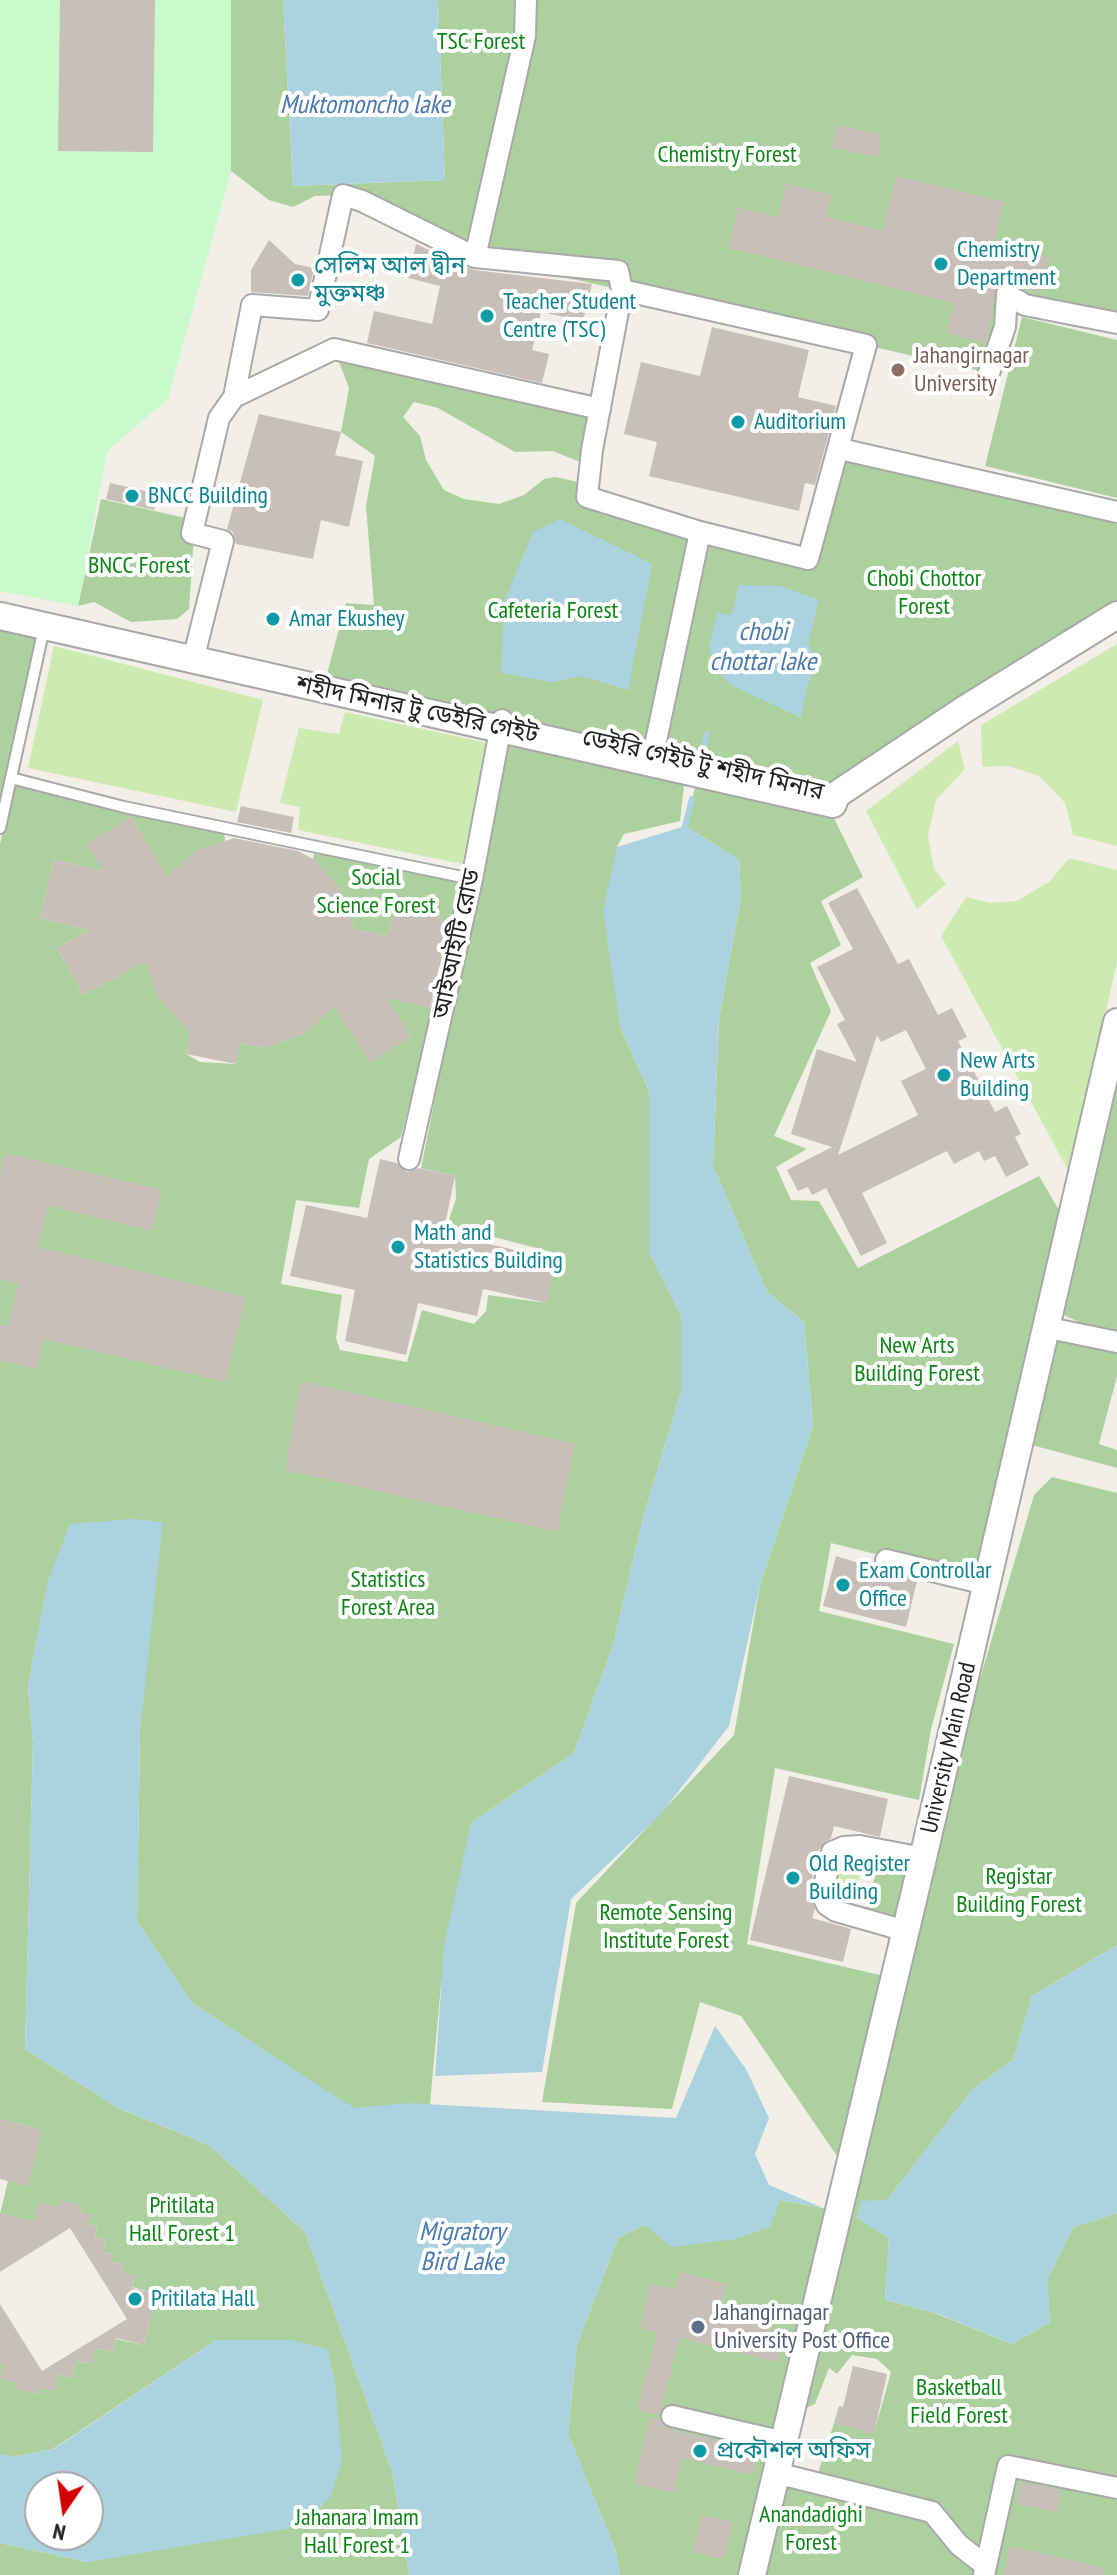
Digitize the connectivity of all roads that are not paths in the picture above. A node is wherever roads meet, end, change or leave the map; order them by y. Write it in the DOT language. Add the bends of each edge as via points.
graph roads {
  1 [pos="526,0"];
  2 [pos="475,257"];
  3 [pos="622,290"];
  4 [pos="1117,323"];
  5 [pos="989,373"];
  6 [pos="234,397"];
  7 [pos="600,409"];
  8 [pos="840,449"];
  9 [pos="1117,512"];
  10 [pos="700,532"];
  11 [pos="0,608"];
  12 [pos="1117,615"];
  13 [pos="0,616"];
  14 [pos="45,622"];
  15 [pos="195,656"];
  16 [pos="501,724"];
  17 [pos="652,757"];
  18 [pos="11,778"];
  19 [pos="0,828"];
  20 [pos="472,879"];
  21 [pos="1117,1022"];
  22 [pos="409,1159"];
  23 [pos="1044,1327"];
  24 [pos="1117,1342"];
  25 [pos="886,1560"];
  26 [pos="986,1584"];
  27 [pos="923,1858"];
  28 [pos="906,1931"];
  29 [pos="672,2416"];
  30 [pos="784,2442"];
  31 [pos="776,2473"];
  32 [pos="1117,2488"];
  33 [pos="985,2571"];
  34 [pos="752,2575"];
  1 -- 2 [label="street" via="525,36"];
  2 -- 3 [label="street" via="618,271"];
  2 -- 6 [label="street" via="343,195 318,310 252,305"];
  3 -- 7 [label="street"];
  3 -- 8 [label="street" via="866,345"];
  4 -- 5 [label="street" via="1025,305 1007,294 1005,327"];
  6 -- 7 [label="street" via="334,349"];
  6 -- 15 [label="street" via="219,418 192,533 223,541"];
  7 -- 10 [label="street" via="587,497"];
  8 -- 9 [label="street"];
  8 -- 10 [label="street" via="808,559"];
  10 -- 17 [label="street"];
  11 -- 14 [label="street"];
  12 -- 17 [label="street, শহীদ মিনার টু ডেইরি গেইট" via="965,709 835,800"];
  13 -- 14 [label="street"];
  14 -- 15 [label="street"];
  14 -- 18 [label="lane"];
  15 -- 16 [label="street, শহীদ মিনার টু ডেইরি গেইট"];
  15 -- 16 [label="street"];
  16 -- 17 [label="street, শহীদ মিনার টু ডেইরি গেইট"];
  16 -- 20 [label="street, আইআইটি রোড"];
  18 -- 19 [label="lane"];
  18 -- 20 [label="lane" via="124,807"];
  20 -- 22 [label="street, আইআইটি রোড"];
  21 -- 23 [label="street, University Main Road"];
  23 -- 24 [label="street"];
  23 -- 26 [label="street, University Main Road"];
  25 -- 26 [label="street"];
  26 -- 27 [label="street, University Main Road"];
  27 -- 28 [label="street, University Main Road"];
  27 -- 28 [label="street" via="844,1847 832,1852 822,1894 836,1911"];
  28 -- 30 [label="street, University Main Road"];
  29 -- 30 [label="street"];
  30 -- 31 [label="street, University Main Road"];
  31 -- 33 [label="street" via="932,2512"];
  31 -- 34 [label="street, University Main Road"];
  32 -- 33 [label="street" via="1008,2466"];
}
